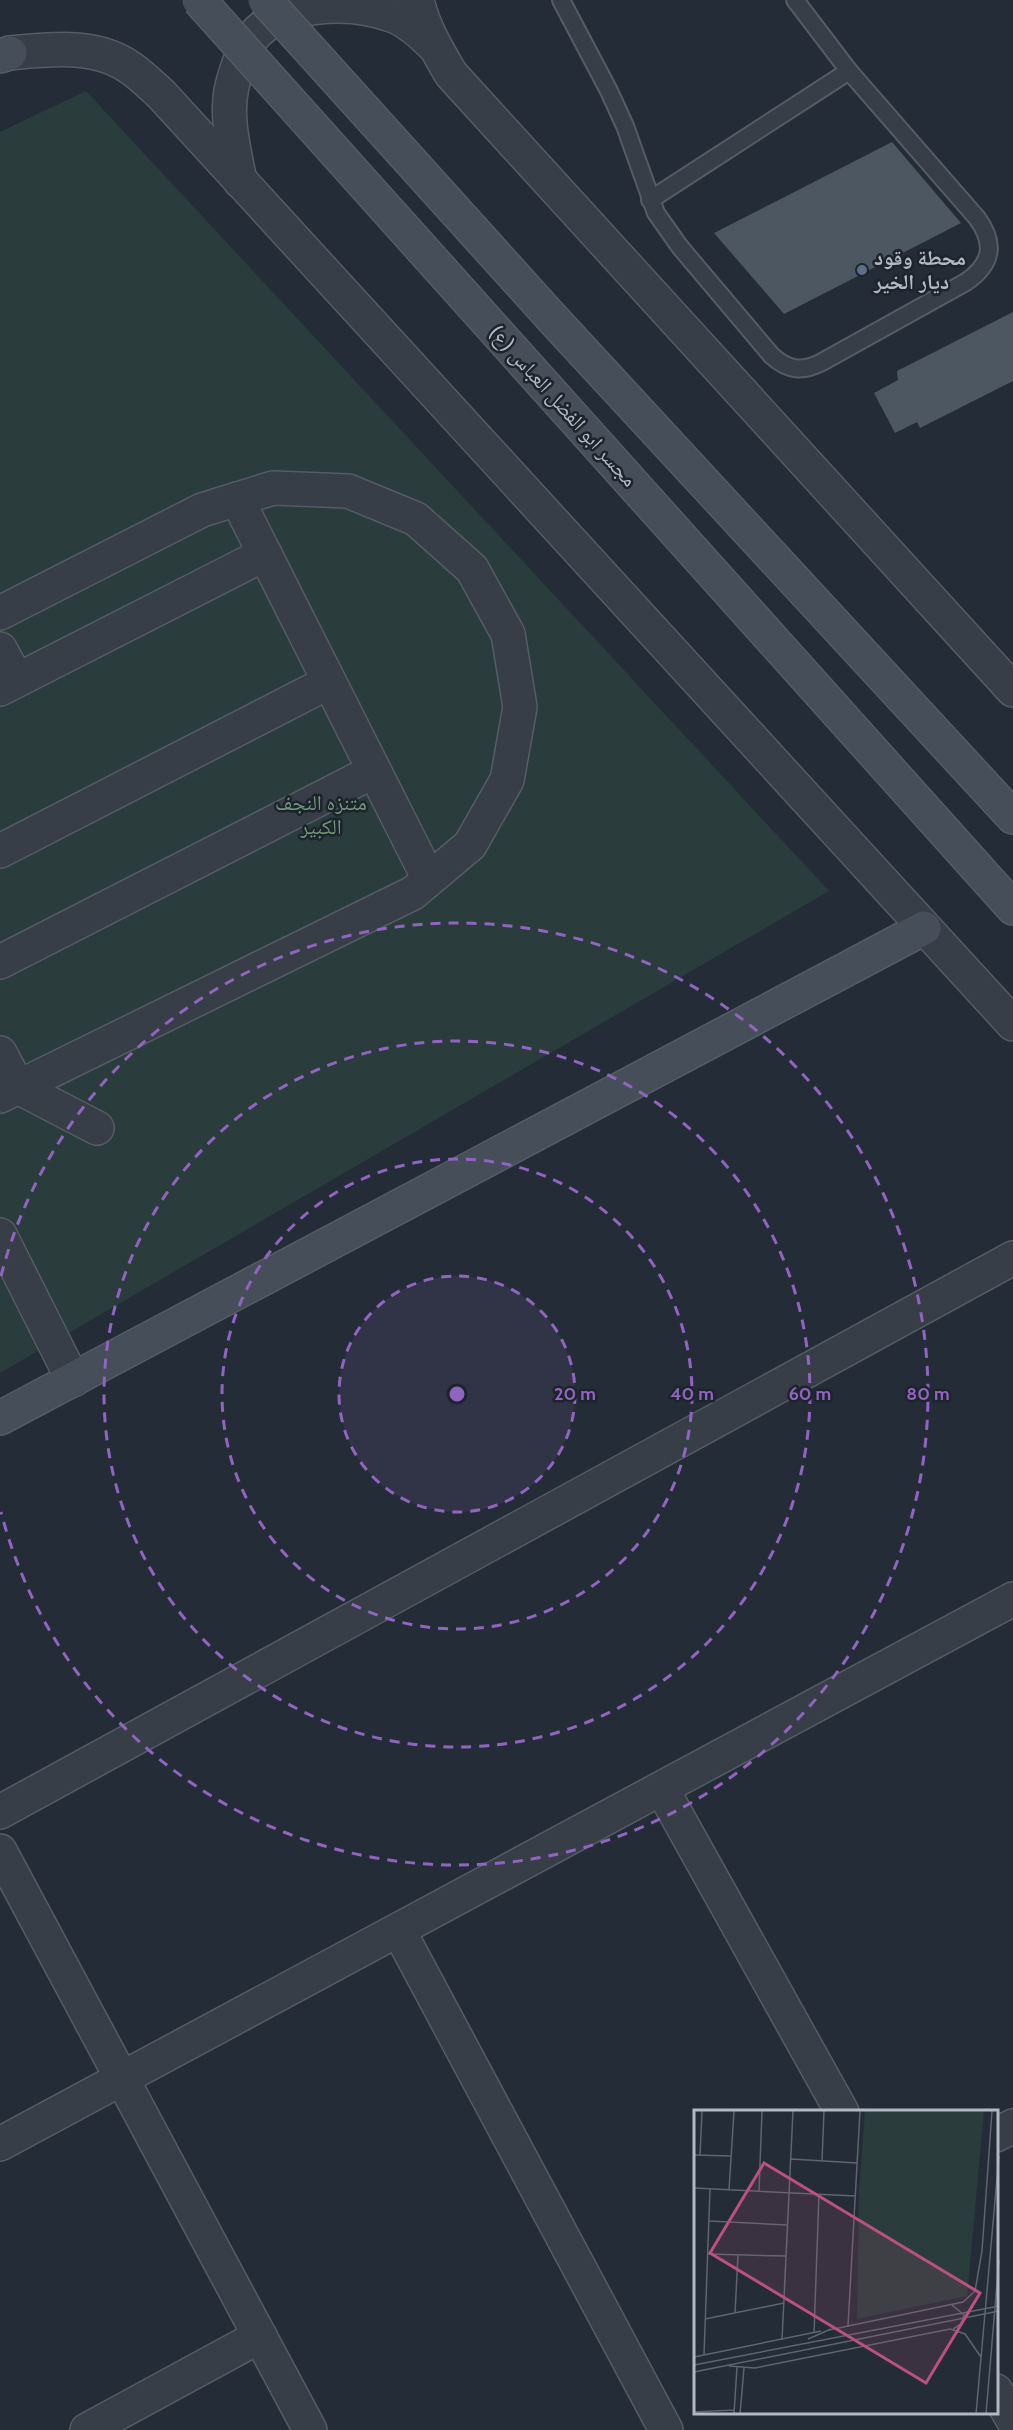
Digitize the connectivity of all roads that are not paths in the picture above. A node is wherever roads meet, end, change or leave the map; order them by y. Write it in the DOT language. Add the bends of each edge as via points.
graph roads {
  1 [pos="199,0"];
  2 [pos="266,0"];
  3 [pos="417,0"];
  4 [pos="561,0"];
  5 [pos="795,0"];
  6 [pos="434,46"];
  7 [pos="5,55"];
  8 [pos="849,71"];
  9 [pos="240,181"];
  10 [pos="650,200"];
  11 [pos="237,499"];
  12 [pos="265,554"];
  13 [pos="0,613"];
  14 [pos="0,649"];
  15 [pos="6,681"];
  16 [pos="329,682"];
  17 [pos="1013,690"];
  18 [pos="374,771"];
  19 [pos="1013,817"];
  20 [pos="0,851"];
  21 [pos="429,879"];
  22 [pos="1013,908"];
  23 [pos="924,928"];
  24 [pos="0,962"];
  25 [pos="1013,1024"];
  26 [pos="0,1053"];
  27 [pos="9,1092"];
  28 [pos="97,1128"];
  29 [pos="0,1235"];
  30 [pos="1013,1258"];
  31 [pos="73,1380"];
  32 [pos="0,1419"];
  33 [pos="1013,1599"];
  34 [pos="662,1789"];
  35 [pos="0,1812"];
  36 [pos="0,1851"];
  37 [pos="399,1931"];
  38 [pos="123,2079"];
  39 [pos="841,2110"];
  40 [pos="1013,2126"];
  41 [pos="998,2134"];
  42 [pos="0,2144"];
  43 [pos="260,2336"];
  44 [pos="998,2394"];
  45 [pos="1013,2420"];
  46 [pos="87,2430"];
  47 [pos="310,2430"];
  48 [pos="666,2430"];
  1 -- 22 [label="main road, مجسر ابو الفضل العباس (ع), bridge"];
  2 -- 19 [label="main road, bridge" via="552,318"];
  3 -- 6 [label="street"];
  4 -- 10 [label="lane" via="617,109"];
  5 -- 8 [label="lane"];
  6 -- 9 [label="street" via="399,18 356,3 310,5 265,23 250,40 232,87 230,129"];
  6 -- 17 [label="street" via="451,74"];
  7 -- 9 [label="street" via="55,49 94,52 130,68 160,94"];
  8 -- 10 [label="lane"];
  8 -- 10 [label="lane" via="986,230 987,261 966,282 816,365 796,369 782,365 772,356 667,230"];
  9 -- 23 [label="street"];
  11 -- 12 [label="street"];
  11 -- 13 [label="street" via="202,510"];
  11 -- 21 [label="street" via="273,488 348,491 416,519 472,569 508,634 520,707 507,780 470,845"];
  12 -- 15 [label="street"];
  12 -- 16 [label="street"];
  14 -- 15 [label="street"];
  16 -- 18 [label="street"];
  16 -- 20 [label="street"];
  18 -- 21 [label="street"];
  18 -- 24 [label="street"];
  21 -- 27 [label="street" via="413,893"];
  23 -- 25 [label="street"];
  23 -- 31 [label="main road"];
  26 -- 27 [label="street"];
  27 -- 28 [label="street"];
  29 -- 31 [label="street"];
  30 -- 35 [label="street"];
  31 -- 32 [label="main road"];
  33 -- 34 [label="street"];
  34 -- 37 [label="street"];
  34 -- 39 [label="street"];
  36 -- 38 [label="street"];
  37 -- 38 [label="street"];
  37 -- 48 [label="street"];
  38 -- 42 [label="street"];
  38 -- 43 [label="street"];
  40 -- 41 [label="street"];
  43 -- 46 [label="street"];
  43 -- 47 [label="street"];
  44 -- 45 [label="street"];
}
